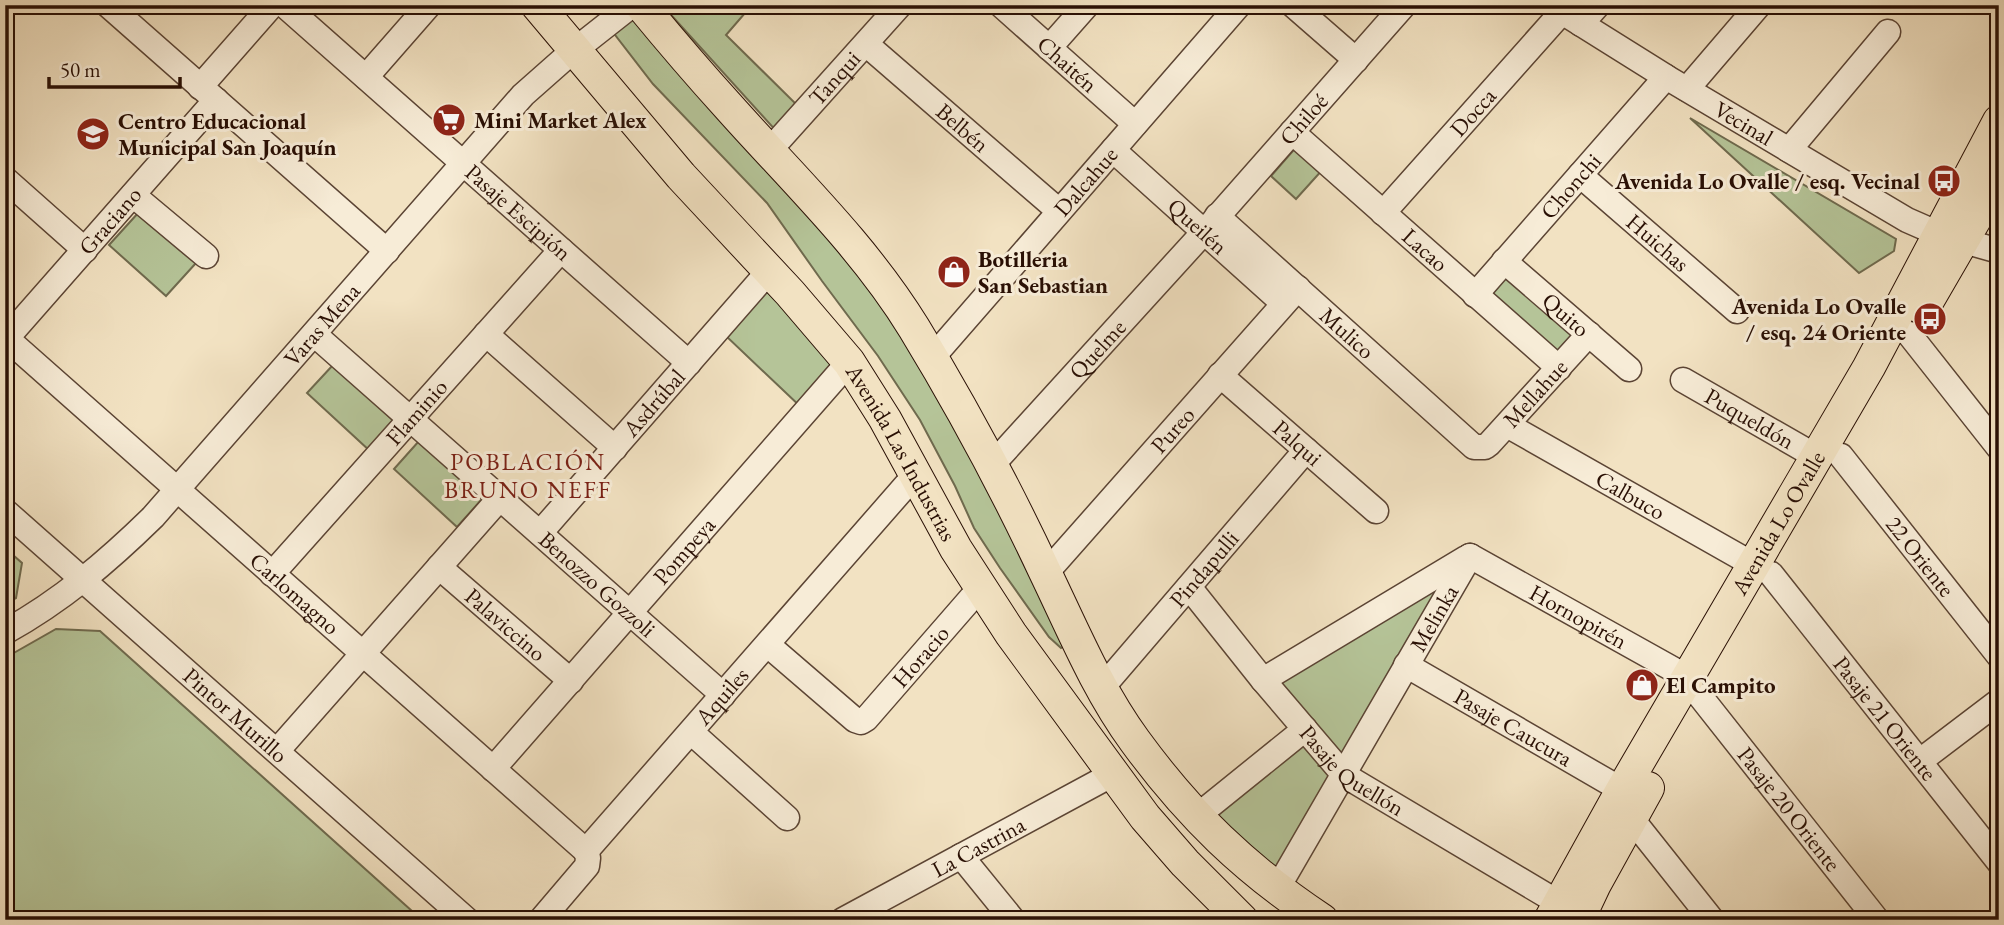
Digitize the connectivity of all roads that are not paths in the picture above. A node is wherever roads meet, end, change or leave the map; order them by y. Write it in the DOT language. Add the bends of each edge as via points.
graph roads {
  1 [pos="272,5"];
  2 [pos="284,5"];
  3 [pos="429,5"];
  4 [pos="537,5"];
  5 [pos="632,5"];
  6 [pos="641,5"];
  7 [pos="900,5"];
  8 [pos="1001,5"];
  9 [pos="1087,5"];
  10 [pos="1239,5"];
  11 [pos="1293,5"];
  12 [pos="1404,5"];
  13 [pos="1598,5"];
  14 [pos="1759,5"];
  15 [pos="117,8"];
  16 [pos="1565,14"];
  17 [pos="1888,32"];
  18 [pos="866,44"];
  19 [pos="1049,48"];
  20 [pos="576,50"];
  21 [pos="1356,60"];
  22 [pos="366,77"];
  23 [pos="1676,83"];
  24 [pos="208,93"];
  25 [pos="1999,121"];
  26 [pos="1135,124"];
  27 [pos="1292,132"];
  28 [pos="1113,150"];
  29 [pos="1789,150"];
  30 [pos="769,151"];
  31 [pos="463,163"];
  32 [pos="1580,175"];
  33 [pos="1999,178"];
  34 [pos="5,179"];
  35 [pos="133,195"];
  36 [pos="1059,212"];
  37 [pos="1383,213"];
  38 [pos="1211,224"];
  39 [pos="1969,227"];
  40 [pos="85,250"];
  41 [pos="561,250"];
  42 [pos="387,251"];
  43 [pos="1999,251"];
  44 [pos="206,256"];
  45 [pos="1504,261"];
  46 [pos="769,271"];
  47 [pos="1290,295"];
  48 [pos="1475,295"];
  49 [pos="1737,312"];
  50 [pos="314,334"];
  51 [pos="486,334"];
  52 [pos="1589,334"];
  53 [pos="1909,334"];
  54 [pos="6,338"];
  55 [pos="932,358"];
  56 [pos="849,362"];
  57 [pos="689,363"];
  58 [pos="1559,368"];
  59 [pos="1629,369"];
  60 [pos="1220,375"];
  61 [pos="1683,380"];
  62 [pos="410,419"];
  63 [pos="1507,425"];
  64 [pos="615,448"];
  65 [pos="1479,448"];
  66 [pos="1999,448"];
  67 [pos="1306,450"];
  68 [pos="1829,457"];
  69 [pos="991,466"];
  70 [pos="915,475"];
  71 [pos="176,489"];
  72 [pos="500,498"];
  73 [pos="5,511"];
  74 [pos="1376,512"];
  75 [pos="540,533"];
  76 [pos="1470,556"];
  77 [pos="439,567"];
  78 [pos="1763,569"];
  79 [pos="1046,573"];
  80 [pos="272,574"];
  81 [pos="84,580"];
  82 [pos="1189,587"];
  83 [pos="980,588"];
  84 [pos="630,613"];
  85 [pos="5,632"];
  86 [pos="768,645"];
  87 [pos="362,654"];
  88 [pos="1999,656"];
  89 [pos="1406,665"];
  90 [pos="1263,680"];
  91 [pos="571,681"];
  92 [pos="1694,687"];
  93 [pos="1101,689"];
  94 [pos="723,695"];
  95 [pos="1999,701"];
  96 [pos="1305,729"];
  97 [pos="691,732"];
  98 [pos="277,751"];
  99 [pos="1920,761"];
  100 [pos="493,769"];
  101 [pos="1113,774"];
  102 [pos="1344,775"];
  103 [pos="1626,804"];
  104 [pos="1196,817"];
  105 [pos="787,818"];
  106 [pos="586,851"];
  107 [pos="961,856"];
  108 [pos="1999,862"];
  109 [pos="1277,889"];
  110 [pos="1562,914"];
  111 [pos="467,920"];
  112 [pos="541,920"];
  113 [pos="843,920"];
  114 [pos="1013,920"];
  115 [pos="1242,920"];
  116 [pos="1322,920"];
  117 [pos="1712,920"];
  118 [pos="1877,920"];
  1 -- 24 [label="street, Graciano"];
  2 -- 22 [label="street, Pasaje Escipión"];
  3 -- 22 [label="street"];
  4 -- 20 [label="main road, Avenida Las Industrias"];
  5 -- 20 [label="street, Varas Mena"];
  6 -- 30 [label="main road"];
  7 -- 18 [label="street, Tanqui"];
  8 -- 19 [label="street, Chaitén"];
  9 -- 19 [label="street"];
  10 -- 26 [label="street, Dalcahue"];
  11 -- 21 [label="street"];
  12 -- 21 [label="street, Chiloé"];
  13 -- 16 [label="street, Docca"];
  14 -- 23 [label="street, Chonchi"];
  15 -- 24 [label="street"];
  16 -- 23 [label="street, Vecinal"];
  16 -- 37 [label="street, Docca"];
  17 -- 29 [label="street"];
  18 -- 30 [label="street, Tanqui"];
  18 -- 36 [label="street, Belbén"];
  19 -- 26 [label="street, Chaitén"];
  20 -- 31 [label="street, Varas Mena" via="523,95"];
  20 -- 46 [label="main road, Avenida Las Industrias" via="681,176"];
  21 -- 27 [label="street, Chiloé"];
  22 -- 31 [label="street, Pasaje Escipión"];
  23 -- 29 [label="street, Vecinal"];
  23 -- 32 [label="street, Chonchi"];
  24 -- 35 [label="street, Graciano"];
  24 -- 42 [label="street"];
  25 -- 39 [label="main road, Avenida Lo Ovalle"];
  26 -- 28 [label="street, Dalcahue"];
  27 -- 37 [label="street, Lacao"];
  27 -- 38 [label="street, Chiloé"];
  28 -- 36 [label="street, Dalcahue"];
  28 -- 38 [label="street, Queilén"];
  29 -- 39 [label="street, Vecinal" via="1907,220"];
  30 -- 55 [label="main road" via="863,255"];
  31 -- 41 [label="street, Pasaje Escipión"];
  31 -- 42 [label="street, Varas Mena"];
  32 -- 45 [label="street, Chonchi"];
  32 -- 49 [label="street, Huichas"];
  33 -- 39 [label="main road, Avenida Lo Ovalle"];
  34 -- 40 [label="street"];
  35 -- 40 [label="street, Graciano"];
  35 -- 44 [label="street"];
  36 -- 55 [label="street, Dalcahue"];
  37 -- 48 [label="street, Lacao"];
  38 -- 47 [label="street, Queilén"];
  38 -- 69 [label="street, Quelme"];
  39 -- 43 [label="street, Vecinal"];
  39 -- 53 [label="main road, Avenida Lo Ovalle"];
  39 -- 68 [label="main road, Avenida Lo Ovalle" via="1869,367"];
  40 -- 54 [label="street, Graciano"];
  41 -- 51 [label="street, Flaminio"];
  41 -- 57 [label="street, Pasaje Escipión"];
  42 -- 50 [label="street, Varas Mena"];
  45 -- 48 [label="street, Chonchi"];
  45 -- 52 [label="street, Quito"];
  46 -- 56 [label="main road, Avenida Las Industrias"];
  46 -- 57 [label="street, Asdrúbal"];
  47 -- 60 [label="street, Pureo"];
  47 -- 65 [label="street, Mulico"];
  48 -- 58 [label="street, Lacao"];
  50 -- 62 [label="street, Benozzo Gozzoli"];
  50 -- 71 [label="street, Varas Mena"];
  51 -- 62 [label="street, Flaminio"];
  51 -- 64 [label="street"];
  52 -- 58 [label="street, Mellahue"];
  52 -- 59 [label="street, Quito"];
  53 -- 66 [label="street"];
  53 -- 68 [label="main road, Avenida Lo Ovalle"];
  54 -- 71 [label="street, Carlomagno"];
  55 -- 69 [label="main road"];
  56 -- 70 [label="main road, Avenida Las Industrias"];
  56 -- 84 [label="street, Pompeya"];
  57 -- 64 [label="street, Asdrúbal"];
  58 -- 63 [label="street, Mellahue"];
  60 -- 67 [label="street, Palqui"];
  60 -- 79 [label="street, Pureo"];
  61 -- 68 [label="street, Puqueldón"];
  62 -- 72 [label="street, Benozzo Gozzoli"];
  62 -- 80 [label="street, Flaminio"];
  63 -- 65 [label="street, Mellahue"];
  63 -- 78 [label="street, Calbuco"];
  64 -- 75 [label="street, Asdrúbal"];
  67 -- 74 [label="street, Palqui"];
  67 -- 82 [label="street, Pindapulli"];
  68 -- 78 [label="main road, Avenida Lo Ovalle"];
  68 -- 88 [label="street, 22 Oriente"];
  69 -- 79 [label="main road"];
  70 -- 83 [label="main road, Avenida Las Industrias"];
  70 -- 86 [label="street, Aquiles"];
  71 -- 80 [label="street, Carlomagno"];
  71 -- 81 [label="street, Varas Mena" via="153,517"];
  72 -- 75 [label="street, Benozzo Gozzoli"];
  72 -- 77 [label="street"];
  73 -- 81 [label="street, Pintor Murillo"];
  75 -- 84 [label="street, Benozzo Gozzoli"];
  76 -- 89 [label="street, Melinka"];
  76 -- 90 [label="street, Melinka"];
  76 -- 92 [label="street, Hornopirén"];
  77 -- 87 [label="street"];
  77 -- 91 [label="street, Palaviccino"];
  78 -- 92 [label="main road, Avenida Lo Ovalle"];
  78 -- 99 [label="street, Pasaje 21 Oriente"];
  79 -- 93 [label="main road"];
  80 -- 87 [label="street, Carlomagno"];
  81 -- 85 [label="street, Varas Mena"];
  81 -- 98 [label="street, Pintor Murillo"];
  82 -- 90 [label="street, Pasaje Quellón"];
  82 -- 93 [label="street, Pindapulli"];
  83 -- 86 [label="street, Horacio" via="860,722"];
  83 -- 101 [label="main road, Avenida Las Industrias"];
  84 -- 91 [label="street, Pompeya"];
  84 -- 94 [label="street, Benozzo Gozzoli"];
  86 -- 94 [label="street, Aquiles"];
  87 -- 98 [label="street"];
  87 -- 100 [label="street, Carlomagno"];
  89 -- 102 [label="street, Melinka"];
  89 -- 103 [label="street, Pasaje Caucura"];
  90 -- 96 [label="street, Pasaje Quellón"];
  91 -- 100 [label="street, Pompeya"];
  92 -- 103 [label="main road, Avenida Lo Ovalle"];
  92 -- 118 [label="street, Pasaje 20 Oriente"];
  93 -- 104 [label="main road" via="1133,739"];
  94 -- 97 [label="street, Aquiles"];
  95 -- 99 [label="street"];
  96 -- 102 [label="street, Pasaje Quellón"];
  96 -- 104 [label="street"];
  97 -- 105 [label="street"];
  97 -- 106 [label="street, Aquiles"];
  98 -- 111 [label="street, Pintor Murillo"];
  99 -- 108 [label="street, Pasaje 21 Oriente"];
  100 -- 106 [label="street, Carlomagno"];
  101 -- 107 [label="street, La Castrina"];
  101 -- 115 [label="main road, Avenida Las Industrias" via="1165,841"];
  102 -- 109 [label="street, Melinka"];
  102 -- 110 [label="street, Pasaje Quellón"];
  103 -- 110 [label="main road, Avenida Lo Ovalle"];
  103 -- 117 [label="street"];
  104 -- 109 [label="main road"];
  106 -- 112 [label="street, Aquiles" via="587,866"];
  107 -- 113 [label="street, La Castrina"];
  107 -- 114 [label="street"];
  109 -- 116 [label="main road"];
}
